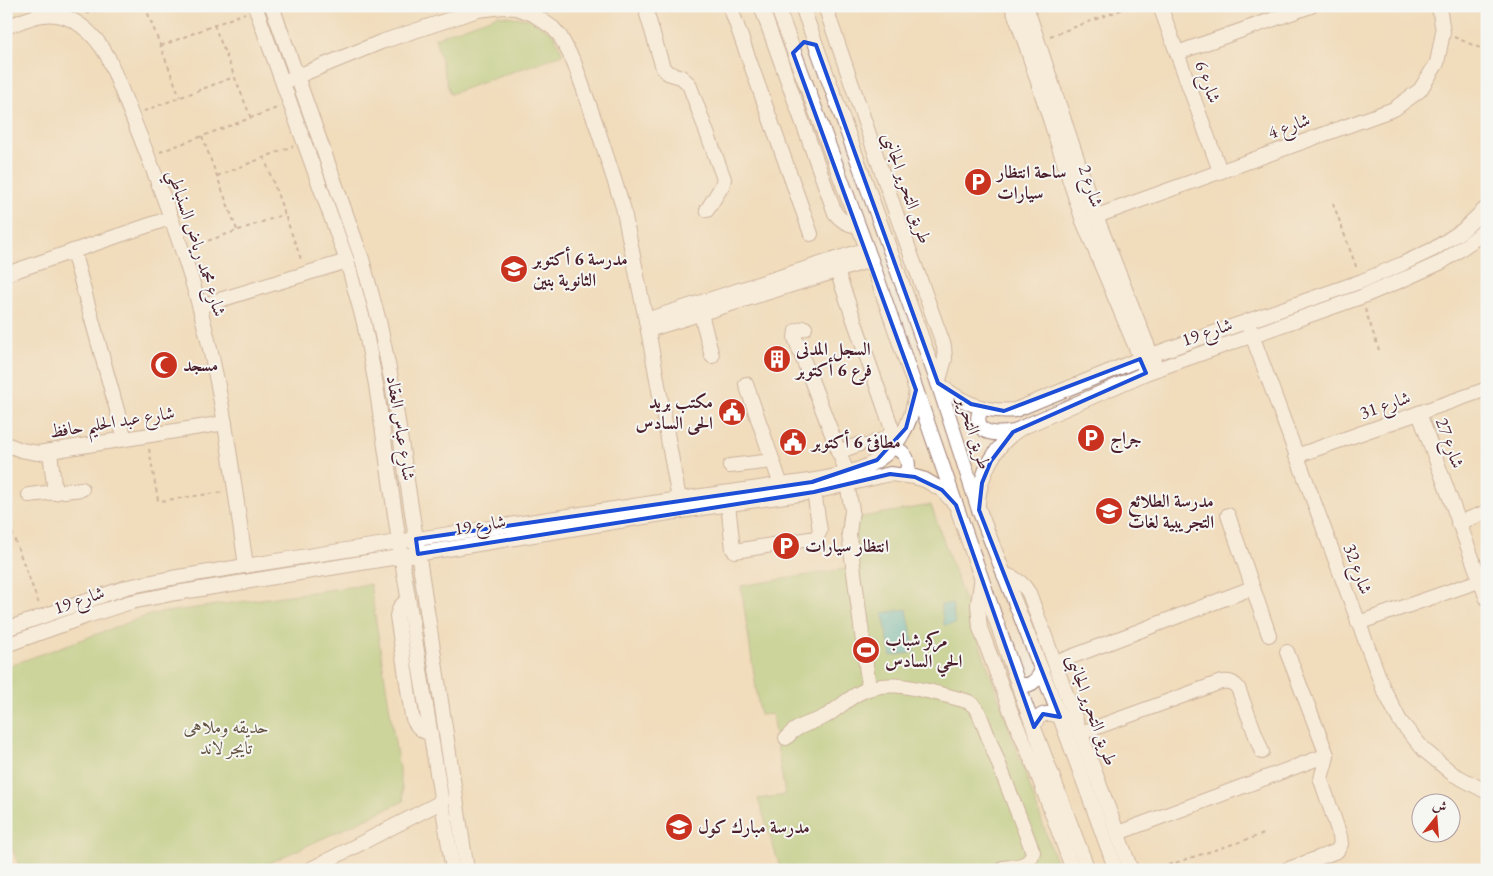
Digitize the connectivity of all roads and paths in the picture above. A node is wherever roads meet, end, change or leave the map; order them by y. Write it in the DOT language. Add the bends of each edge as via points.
graph roads {
  1 [pos="107,6"];
  2 [pos="145,6"];
  3 [pos="272,6"];
  4 [pos="650,6"];
  5 [pos="730,6"];
  6 [pos="761,6"];
  7 [pos="799,6"];
  8 [pos="802,6"];
  9 [pos="825,6"];
  10 [pos="1012,6"];
  11 [pos="1026,6"];
  12 [pos="1132,6"];
  13 [pos="1160,6"];
  14 [pos="1311,6"];
  15 [pos="1439,6"];
  16 [pos="777,7"];
  17 [pos="256,8"];
  18 [pos="455,11"];
  19 [pos="70,19"];
  20 [pos="214,25"];
  21 [pos="6,27"];
  22 [pos="1443,32"];
  23 [pos="1038,40"];
  24 [pos="816,45"];
  25 [pos="161,46"];
  26 [pos="1487,51"];
  27 [pos="793,53"];
  28 [pos="1177,53"];
  29 [pos="296,76"];
  30 [pos="234,77"];
  31 [pos="283,82"];
  32 [pos="180,97"];
  33 [pos="290,103"];
  34 [pos="132,116"];
  35 [pos="250,118"];
  36 [pos="202,136"];
  37 [pos="304,141"];
  38 [pos="149,156"];
  39 [pos="264,157"];
  40 [pos="1220,171"];
  41 [pos="217,176"];
  42 [pos="1333,203"];
  43 [pos="1487,207"];
  44 [pos="708,210"];
  45 [pos="285,214"];
  46 [pos="1096,216"];
  47 [pos="170,218"];
  48 [pos="1083,221"];
  49 [pos="858,226"];
  50 [pos="1487,228"];
  51 [pos="237,230"];
  52 [pos="811,234"];
  53 [pos="182,249"];
  54 [pos="73,251"];
  55 [pos="869,254"];
  56 [pos="347,261"];
  57 [pos="837,271"];
  58 [pos="6,274"];
  59 [pos="306,274"];
  60 [pos="1362,281"];
  61 [pos="1361,297"];
  62 [pos="200,306"];
  63 [pos="701,314"];
  64 [pos="1247,322"];
  65 [pos="647,325"];
  66 [pos="805,328"];
  67 [pos="1252,336"];
  68 [pos="1379,350"];
  69 [pos="712,356"];
  70 [pos="1146,357"];
  71 [pos="1152,371"];
  72 [pos="938,383"];
  73 [pos="746,384"];
  74 [pos="1487,388"];
  75 [pos="916,390"];
  76 [pos="984,408"];
  77 [pos="1419,412"];
  78 [pos="225,423"];
  79 [pos="1013,432"];
  80 [pos="147,436"];
  81 [pos="126,439"];
  82 [pos="6,444"];
  83 [pos="893,448"];
  84 [pos="50,452"];
  85 [pos="838,452"];
  86 [pos="1296,456"];
  87 [pos="772,461"];
  88 [pos="730,466"];
  89 [pos="905,475"];
  90 [pos="847,479"];
  91 [pos="781,485"];
  92 [pos="813,487"];
  93 [pos="82,489"];
  94 [pos="235,490"];
  95 [pos="54,493"];
  96 [pos="29,495"];
  97 [pos="679,499"];
  98 [pos="728,504"];
  99 [pos="956,505"];
  100 [pos="978,507"];
  101 [pos="1487,512"];
  102 [pos="1228,515"];
  103 [pos="6,516"];
  104 [pos="1458,523"];
  105 [pos="416,539"];
  106 [pos="398,542"];
  107 [pos="418,554"];
  108 [pos="401,556"];
  109 [pos="246,566"];
  110 [pos="1004,574"];
  111 [pos="982,580"];
  112 [pos="1479,581"];
  113 [pos="1252,588"];
  114 [pos="1487,599"];
  115 [pos="44,616"];
  116 [pos="1358,623"];
  117 [pos="6,629"];
  118 [pos="1269,635"];
  119 [pos="6,645"];
  120 [pos="1287,652"];
  121 [pos="1055,663"];
  122 [pos="1042,671"];
  123 [pos="1018,684"];
  124 [pos="869,688"];
  125 [pos="1060,718"];
  126 [pos="1034,727"];
  127 [pos="1081,733"];
  128 [pos="786,738"];
  129 [pos="1262,752"];
  130 [pos="1327,755"];
  131 [pos="1487,792"];
  132 [pos="443,802"];
  133 [pos="1118,833"];
  134 [pos="1267,833"];
  135 [pos="1003,868"];
  136 [pos="309,870"];
  137 [pos="453,870"];
  138 [pos="467,870"];
  139 [pos="1073,870"];
  140 [pos="1088,870"];
  141 [pos="1116,870"];
  142 [pos="1131,870"];
  143 [pos="1153,870"];
  144 [pos="1286,870"];
  1 -- 19 [label="path"];
  2 -- 25 [label="path"];
  3 -- 29 [label="street, شارع عباس العقاد"];
  4 -- 44 [label="street" via="646,14 664,68 689,84 724,178"];
  5 -- 52 [label="street"];
  6 -- 49 [label="street" via="835,213 847,224"];
  7 -- 16 [label="street" via="788,11"];
  8 -- 24 [label="street, طريق التحرير"];
  9 -- 72 [label="street, طريق التحرير الجانبى" via="944,346"];
  10 -- 48 [label="street, شارع 2"];
  11 -- 23 [label="street, شارع 2"];
  12 -- 23 [label="path"];
  13 -- 28 [label="street, شارع 6"];
  14 -- 28 [label="street"];
  15 -- 22 [label="street, شارع 4"];
  16 -- 27 [label="street"];
  17 -- 20 [label="path"];
  17 -- 31 [label="street, شارع عباس العقاد"];
  18 -- 29 [label="street"];
  18 -- 65 [label="street" via="516,8 540,18 560,36 574,62 619,192"];
  19 -- 21 [label="street, شارع محمد رياض السنباطي" via="43,15"];
  19 -- 34 [label="street, شارع محمد رياض السنباطي" via="101,44"];
  20 -- 25 [label="path"];
  20 -- 30 [label="path"];
  22 -- 26 [label="path"];
  22 -- 40 [label="street, شارع 4" via="1437,63 1420,90 1394,109"];
  23 -- 46 [label="street, شارع 2"];
  24 -- 27 [label="street" via="804,42"];
  24 -- 72 [label="street, طريق التحرير"];
  25 -- 32 [label="path"];
  27 -- 49 [label="street"];
  28 -- 40 [label="street, شارع 6"];
  29 -- 31 [label="street"];
  29 -- 105 [label="street, شارع عباس العقاد" via="362,259 379,320"];
  30 -- 32 [label="path"];
  30 -- 35 [label="path"];
  31 -- 33 [label="street, شارع عباس العقاد"];
  32 -- 34 [label="path"];
  33 -- 35 [label="path"];
  33 -- 37 [label="street, شارع عباس العقاد"];
  34 -- 38 [label="street, شارع محمد رياض السنباطي"];
  35 -- 36 [label="path"];
  36 -- 38 [label="path"];
  36 -- 41 [label="path"];
  37 -- 39 [label="path"];
  37 -- 56 [label="street, شارع عباس العقاد"];
  38 -- 47 [label="street, شارع محمد رياض السنباطي"];
  39 -- 41 [label="path"];
  39 -- 45 [label="path"];
  40 -- 46 [label="street, شارع 4"];
  41 -- 51 [label="path"];
  42 -- 60 [label="path"];
  43 -- 60 [label="street, شارع 19" via="1463,230 1434,249"];
  45 -- 51 [label="path"];
  45 -- 59 [label="path"];
  46 -- 48 [label="street, شارع 4"];
  46 -- 70 [label="street, شارع 2"];
  47 -- 53 [label="street, شارع محمد رياض السنباطي"];
  47 -- 54 [label="street"];
  48 -- 70 [label="street, شارع 2"];
  49 -- 55 [label="street"];
  50 -- 61 [label="street, شارع 19" via="1442,262"];
  51 -- 53 [label="path"];
  53 -- 62 [label="street, شارع محمد رياض السنباطي"];
  54 -- 58 [label="street"];
  54 -- 81 [label="street"];
  55 -- 57 [label="street"];
  55 -- 65 [label="street"];
  55 -- 75 [label="street"];
  56 -- 59 [label="street"];
  56 -- 106 [label="street, شارع عباس العقاد" via="376,385"];
  57 -- 63 [label="street"];
  57 -- 85 [label="street" via="892,429 889,438"];
  59 -- 62 [label="street"];
  60 -- 64 [label="street, شارع 19"];
  61 -- 67 [label="street, شارع 19"];
  61 -- 68 [label="path"];
  62 -- 78 [label="street, شارع محمد رياض السنباطي"];
  63 -- 65 [label="street"];
  63 -- 69 [label="street"];
  64 -- 67 [label="street, شارع 32"];
  64 -- 70 [label="street, شارع 19"];
  65 -- 97 [label="street"];
  66 -- 85 [label="street" via="796,331 795,338"];
  67 -- 71 [label="street, شارع 19"];
  67 -- 86 [label="street, شارع 32"];
  70 -- 71 [label="street, شارع 2"];
  70 -- 76 [label="street, شارع 19" via="1015,410"];
  71 -- 79 [label="street, شارع 19"];
  72 -- 76 [label="street, شارع 19" via="959,398"];
  72 -- 100 [label="street, طريق التحرير"];
  73 -- 87 [label="street"];
  74 -- 77 [label="street, شارع 31"];
  75 -- 83 [label="street, شارع 19" via="912,416"];
  75 -- 99 [label="street"];
  76 -- 79 [label="street" via="978,417 981,428 994,433"];
  77 -- 86 [label="street, شارع 31"];
  77 -- 104 [label="street, شارع 27"];
  78 -- 80 [label="street, شارع عبد الحليم حافظ"];
  78 -- 94 [label="street, شارع محمد رياض السنباطي"];
  79 -- 100 [label="street, شارع 19" via="997,451 986,472"];
  80 -- 81 [label="street, شارع عبد الحليم حافظ"];
  80 -- 94 [label="path" via="158,500"];
  81 -- 84 [label="street, شارع عبد الحليم حافظ"];
  82 -- 84 [label="street, شارع عبد الحليم حافظ" via="20,450"];
  83 -- 89 [label="street" via="907,458"];
  83 -- 90 [label="street, شارع 19"];
  84 -- 95 [label="street"];
  85 -- 90 [label="street"];
  86 -- 116 [label="street, شارع 32"];
  87 -- 88 [label="street"];
  87 -- 91 [label="street"];
  89 -- 90 [label="street, شارع 19"];
  89 -- 99 [label="street, شارع 19" via="934,484"];
  90 -- 92 [label="street, شارع 19"];
  90 -- 124 [label="street" via="852,510 848,534"];
  91 -- 92 [label="street, شارع 19"];
  91 -- 97 [label="street, شارع 19"];
  92 -- 98 [label="street, شارع 19"];
  92 -- 98 [label="street" via="820,531 816,538 737,552 733,549"];
  93 -- 95 [label="street"];
  94 -- 109 [label="street, شارع محمد رياض السنباطي"];
  95 -- 96 [label="street"];
  97 -- 105 [label="street, شارع 19"];
  98 -- 107 [label="street, شارع 19"];
  99 -- 111 [label="street"];
  100 -- 110 [label="street, طريق التحرير"];
  101 -- 104 [label="street"];
  102 -- 113 [label="street"];
  103 -- 115 [label="path"];
  104 -- 112 [label="street, شارع 27"];
  105 -- 106 [label="street, شارع 19"];
  105 -- 107 [label="street, شارع عباس العقاد"];
  106 -- 108 [label="street, شارع عباس العقاد"];
  106 -- 109 [label="street, شارع 19"];
  107 -- 108 [label="street, شارع 19"];
  107 -- 138 [label="street, شارع عباس العقاد"];
  108 -- 119 [label="street, شارع 19" via="131,602"];
  108 -- 132 [label="street, شارع عباس العقاد"];
  109 -- 115 [label="street, شارع 19" via="127,587"];
  110 -- 121 [label="street, طريق التحرير الجانبى" via="1025,586"];
  110 -- 122 [label="street, طريق التحرير"];
  111 -- 123 [label="street"];
  111 -- 139 [label="street" via="978,605 980,628"];
  112 -- 114 [label="street, شارع 27"];
  112 -- 116 [label="street"];
  113 -- 118 [label="street"];
  113 -- 121 [label="street"];
  115 -- 117 [label="street, شارع 19"];
  116 -- 131 [label="street, شارع 32" via="1382,688 1400,721 1438,762"];
  120 -- 130 [label="street"];
  121 -- 127 [label="street, طريق التحرير الجانبى"];
  122 -- 123 [label="street" via="1031,684"];
  122 -- 125 [label="street, طريق التحرير"];
  123 -- 126 [label="street"];
  124 -- 128 [label="street" via="826,716 796,728"];
  124 -- 135 [label="street" via="899,685 962,699 974,706 1033,852 1026,864"];
  125 -- 126 [label="street" via="1043,714"];
  125 -- 141 [label="street, طريق التحرير"];
  126 -- 140 [label="street"];
  127 -- 129 [label="street" via="1228,681 1238,688"];
  127 -- 133 [label="street, طريق التحرير الجانبى"];
  130 -- 133 [label="street"];
  130 -- 144 [label="street" via="1321,780 1341,844 1337,851"];
  132 -- 136 [label="street"];
  132 -- 137 [label="street, شارع عباس العقاد"];
  133 -- 142 [label="street, طريق التحرير الجانبى"];
  134 -- 143 [label="path"];
}
